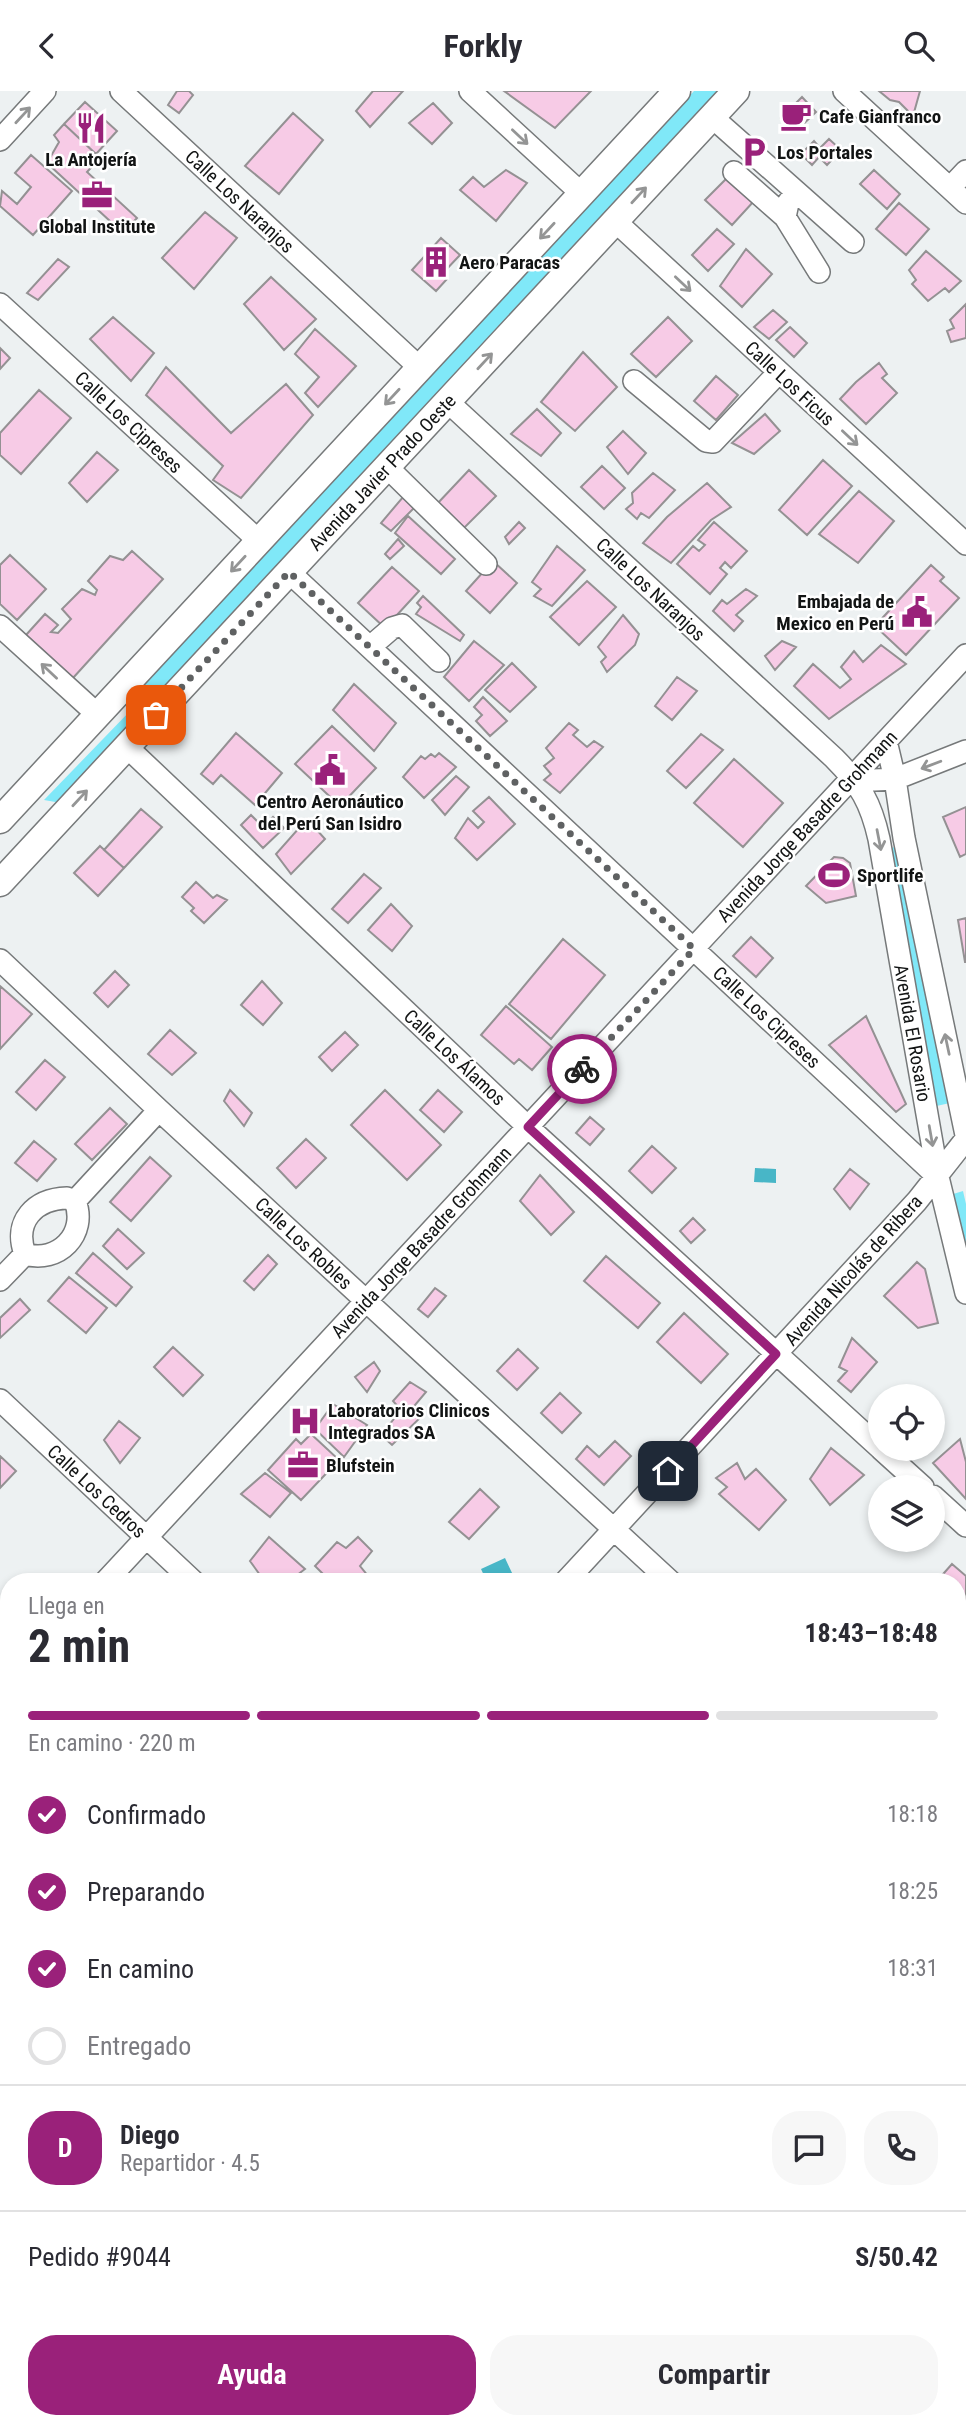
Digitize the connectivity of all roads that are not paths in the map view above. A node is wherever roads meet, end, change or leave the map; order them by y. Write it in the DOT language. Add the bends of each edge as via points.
graph roads {
  1 [pos="46,91"];
  2 [pos="121,91"];
  3 [pos="470,91"];
  4 [pos="677,91"];
  5 [pos="736,91"];
  6 [pos="844,91"];
  7 [pos="712,117"];
  8 [pos="0,140"];
  9 [pos="966,171"];
  10 [pos="734,172"];
  11 [pos="950,188"];
  12 [pos="796,192"];
  13 [pos="582,194"];
  14 [pos="966,203"];
  15 [pos="785,217"];
  16 [pos="615,221"];
  17 [pos="853,243"];
  18 [pos="819,272"];
  19 [pos="0,304"];
  20 [pos="420,368"];
  21 [pos="779,372"];
  22 [pos="635,381"];
  23 [pos="447,401"];
  24 [pos="387,467"];
  25 [pos="259,541"];
  26 [pos="966,544"];
  27 [pos="486,564"];
  28 [pos="289,572"];
  29 [pos="0,626"];
  30 [pos="370,647"];
  31 [pos="966,656"];
  32 [pos="439,661"];
  33 [pos="98,715"];
  34 [pos="886,741"];
  35 [pos="127,747"];
  36 [pos="966,751"];
  37 [pos="853,777"];
  38 [pos="895,779"];
  39 [pos="7,813"];
  40 [pos="46,834"];
  41 [pos="0,883"];
  42 [pos="694,949"];
  43 [pos="0,960"];
  44 [pos="159,1110"];
  45 [pos="528,1127"];
  46 [pos="966,1137"];
  47 [pos="938,1177"];
  48 [pos="75,1201"];
  49 [pos="25,1254"];
  50 [pos="0,1280"];
  51 [pos="966,1293"];
  52 [pos="367,1301"];
  53 [pos="776,1354"];
  54 [pos="3,1409"];
  55 [pos="868,1437"];
  56 [pos="894,1461"];
  57 [pos="910,1475"];
  58 [pos="945,1507"];
  59 [pos="966,1526"];
  60 [pos="615,1529"];
  61 [pos="147,1538"];
  62 [pos="114,1573"];
  63 [pos="184,1573"];
  64 [pos="573,1573"];
  65 [pos="661,1573"];
  8 -- 1 [label="street, one-way"];
  2 -- 20 [label="street, Calle Los Naranjos"];
  3 -- 13 [label="street, one-way"];
  4 -- 13 [label="main road"];
  5 -- 7 [label="main road, Avenida Javier Prado Oeste"];
  6 -- 11 [label="street"];
  7 -- 12 [label="street"];
  16 -- 7 [label="main road, Avenida Javier Prado Oeste, one-way"];
  9 -- 11 [label="street"];
  10 -- 15 [label="street"];
  11 -- 14 [label="street"];
  12 -- 15 [label="street"];
  12 -- 17 [label="street"];
  13 -- 20 [label="main road, one-way"];
  15 -- 18 [label="street"];
  16 -- 21 [label="street, Calle Los Ficus, one-way"];
  23 -- 16 [label="main road, Avenida Javier Prado Oeste, one-way"];
  19 -- 25 [label="street, Calle Los Cipreses"];
  20 -- 25 [label="main road, one-way"];
  21 -- 22 [label="street" via="713,442 706,441"];
  21 -- 26 [label="street, Calle Los Ficus, one-way"];
  23 -- 24 [label="main road, Avenida Javier Prado Oeste"];
  23 -- 37 [label="street, Calle Los Naranjos"];
  24 -- 27 [label="street"];
  24 -- 28 [label="main road, Avenida Javier Prado Oeste"];
  25 -- 33 [label="main road, one-way"];
  28 -- 30 [label="street, Calle Los Cipreses"];
  28 -- 35 [label="main road, Avenida Javier Prado Oeste"];
  33 -- 29 [label="street, one-way"];
  30 -- 32 [label="street" via="402,625"];
  30 -- 42 [label="street, Calle Los Cipreses"];
  31 -- 34 [label="street, Avenida Jorge Basadre Grohmann"];
  33 -- 39 [label="main road"];
  34 -- 37 [label="street, Avenida Jorge Basadre Grohmann"];
  34 -- 38 [label="street, Avenida El Rosario"];
  40 -- 35 [label="main road, Avenida Javier Prado Oeste, one-way"];
  35 -- 45 [label="street, Calle Los Álamos"];
  36 -- 38 [label="street, one-way"];
  37 -- 38 [label="street"];
  37 -- 42 [label="street, Avenida Jorge Basadre Grohmann"];
  37 -- 47 [label="street, Avenida El Rosario, one-way" via="868,800 877,831"];
  46 -- 38 [label="street, Avenida El Rosario, one-way"];
  39 -- 40 [label="main road"];
  40 -- 41 [label="main road, Avenida Javier Prado Oeste"];
  42 -- 45 [label="street, Avenida Jorge Basadre Grohmann"];
  42 -- 47 [label="street, Calle Los Cipreses"];
  43 -- 44 [label="street, Calle Los Robles"];
  44 -- 48 [label="street"];
  44 -- 52 [label="street, Calle Los Robles"];
  45 -- 52 [label="street, Avenida Jorge Basadre Grohmann"];
  45 -- 53 [label="street, Calle Los Álamos"];
  46 -- 47 [label="street, Avenida Nicolás de Ribera"];
  47 -- 51 [label="street, Avenida El Rosario"];
  47 -- 53 [label="street, Avenida Nicolás de Ribera"];
  48 -- 49 [label="street" via="78,1221 68,1244 47,1256"];
  48 -- 49 [label="street" via="55,1199 32,1210 21,1233"];
  49 -- 50 [label="street"];
  52 -- 60 [label="street, Calle Los Robles"];
  52 -- 61 [label="street, Avenida Jorge Basadre Grohmann"];
  53 -- 55 [label="street, Calle Los Álamos"];
  53 -- 60 [label="street, Avenida Nicolás de Ribera"];
  54 -- 61 [label="street, Calle Los Cedros"];
  56 -- 57 [label="street, Calle Los Álamos"];
  58 -- 59 [label="street"];
  60 -- 64 [label="street, Avenida Nicolás de Ribera"];
  60 -- 65 [label="street, Calle Los Robles"];
  61 -- 62 [label="street, Avenida Jorge Basadre Grohmann"];
  61 -- 63 [label="street, Calle Los Cedros"];
}
